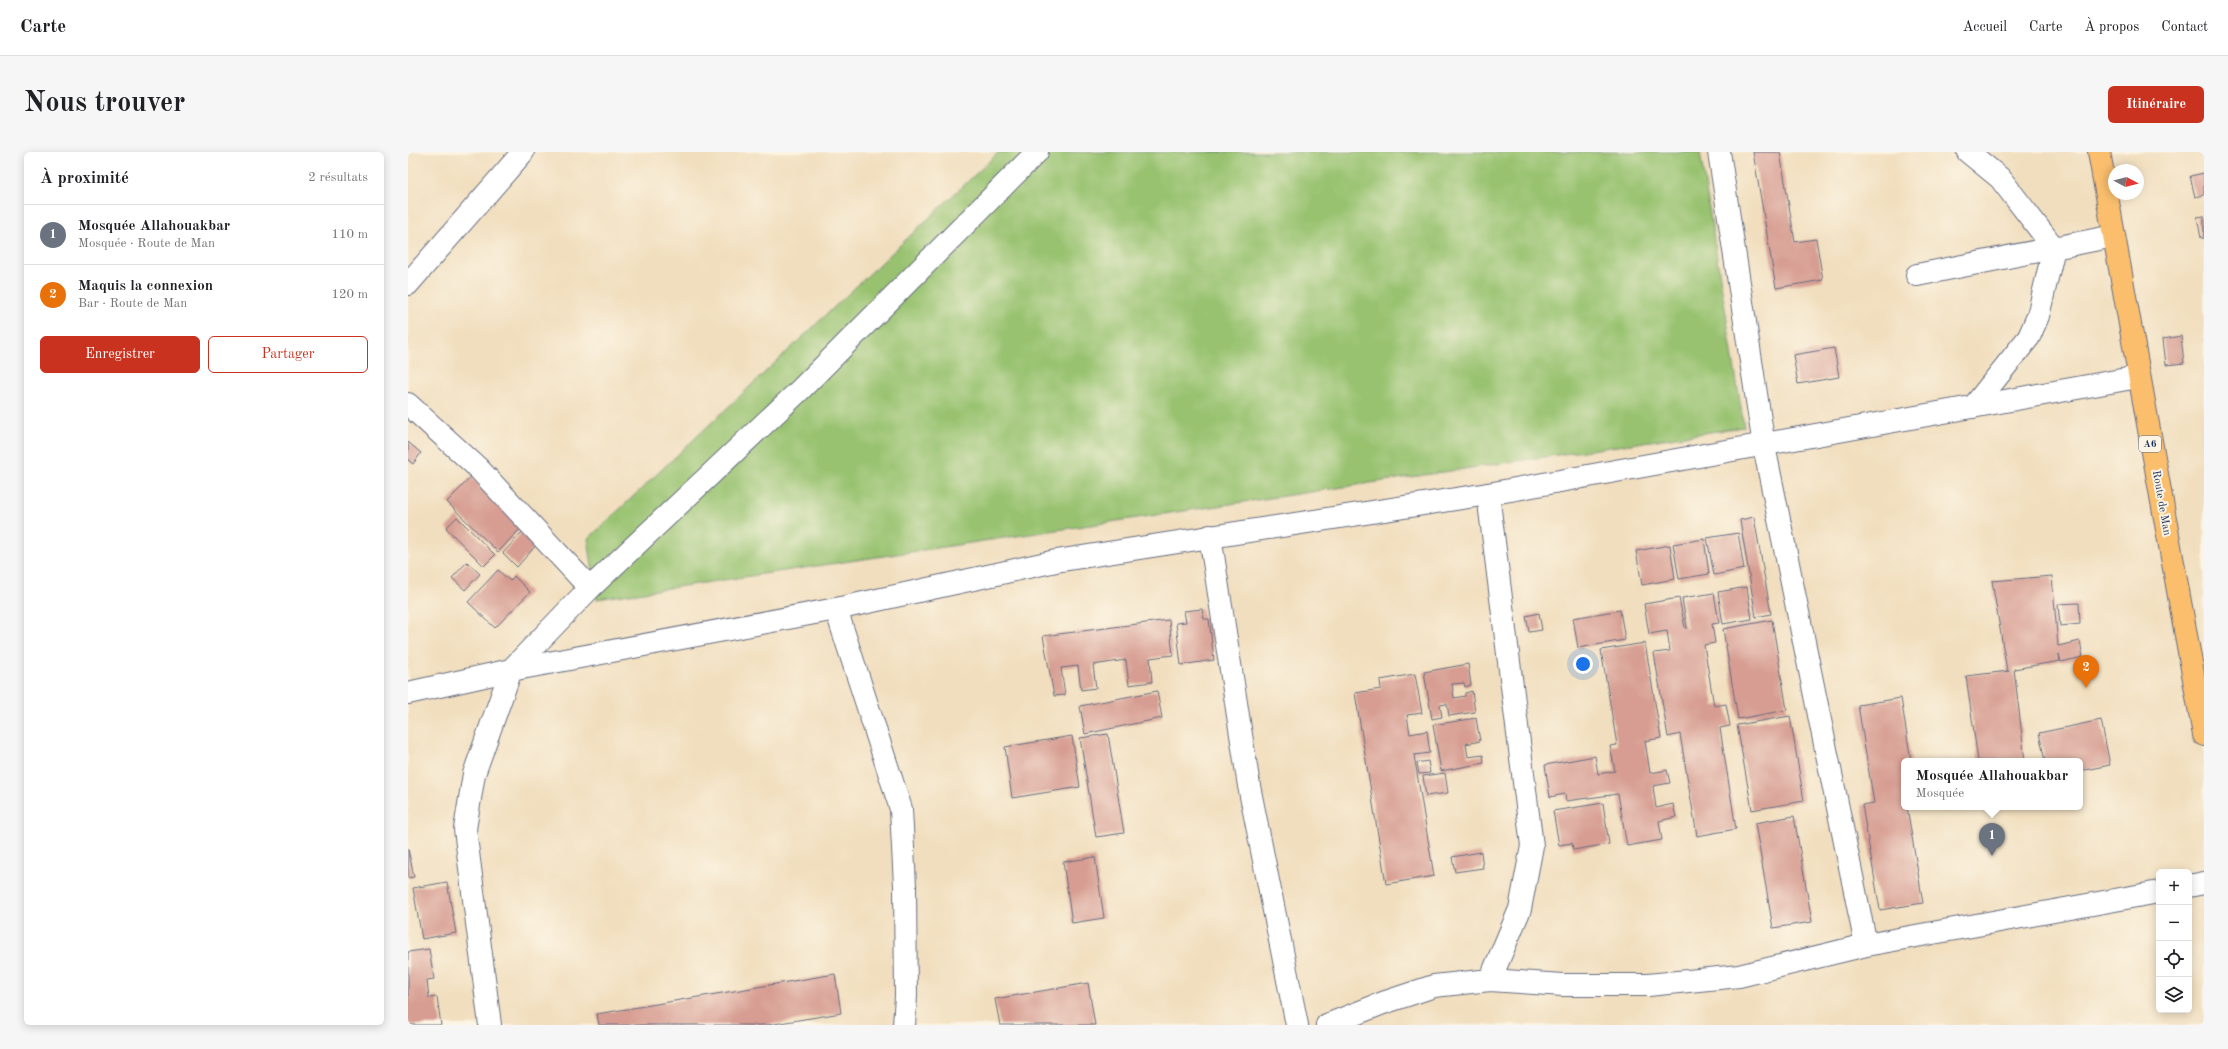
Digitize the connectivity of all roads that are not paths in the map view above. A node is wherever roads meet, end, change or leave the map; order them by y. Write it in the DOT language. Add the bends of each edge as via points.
graph roads {
  1 [pos="523,152"];
  2 [pos="1037,152"];
  3 [pos="1719,152"];
  4 [pos="1968,152"];
  5 [pos="2099,152"];
  6 [pos="2114,236"];
  7 [pos="2054,248"];
  8 [pos="1917,275"];
  9 [pos="408,284"];
  10 [pos="2138,377"];
  11 [pos="408,404"];
  12 [pos="1973,407"];
  13 [pos="1764,446"];
  14 [pos="1488,494"];
  15 [pos="1210,536"];
  16 [pos="590,588"];
  17 [pos="836,609"];
  18 [pos="510,670"];
  19 [pos="408,693"];
  20 [pos="2204,735"];
  21 [pos="2204,883"];
  22 [pos="2192,885"];
  23 [pos="2156,893"];
  24 [pos="1866,945"];
  25 [pos="1490,980"];
  26 [pos="490,1025"];
  27 [pos="904,1025"];
  28 [pos="1297,1025"];
  29 [pos="1327,1025"];
  1 -- 9 [label="street"];
  2 -- 16 [label="street" via="800,390"];
  3 -- 13 [label="street"];
  4 -- 7 [label="street" via="2000,178"];
  5 -- 6 [label="highway, Route de Man / A6"];
  6 -- 7 [label="street"];
  6 -- 10 [label="highway, Route de Man / A6"];
  7 -- 8 [label="street"];
  7 -- 12 [label="street" via="2038,316 2029,337"];
  10 -- 12 [label="street"];
  10 -- 20 [label="highway, Route de Man / A6"];
  11 -- 16 [label="street" via="477,467"];
  12 -- 13 [label="street"];
  13 -- 14 [label="street"];
  13 -- 24 [label="street"];
  14 -- 15 [label="street"];
  14 -- 25 [label="street" via="1532,846 1520,909"];
  15 -- 17 [label="street" via="1056,561"];
  15 -- 28 [label="street" via="1249,786"];
  16 -- 18 [label="street"];
  17 -- 18 [label="street"];
  17 -- 27 [label="street" via="901,810 905,886"];
  18 -- 19 [label="street"];
  18 -- 26 [label="street" via="474,774 465,829"];
  21 -- 22 [label="street"];
  23 -- 24 [label="street"];
  24 -- 25 [label="street" via="1739,976 1648,985 1563,985"];
  25 -- 29 [label="street" via="1434,986"];
}
